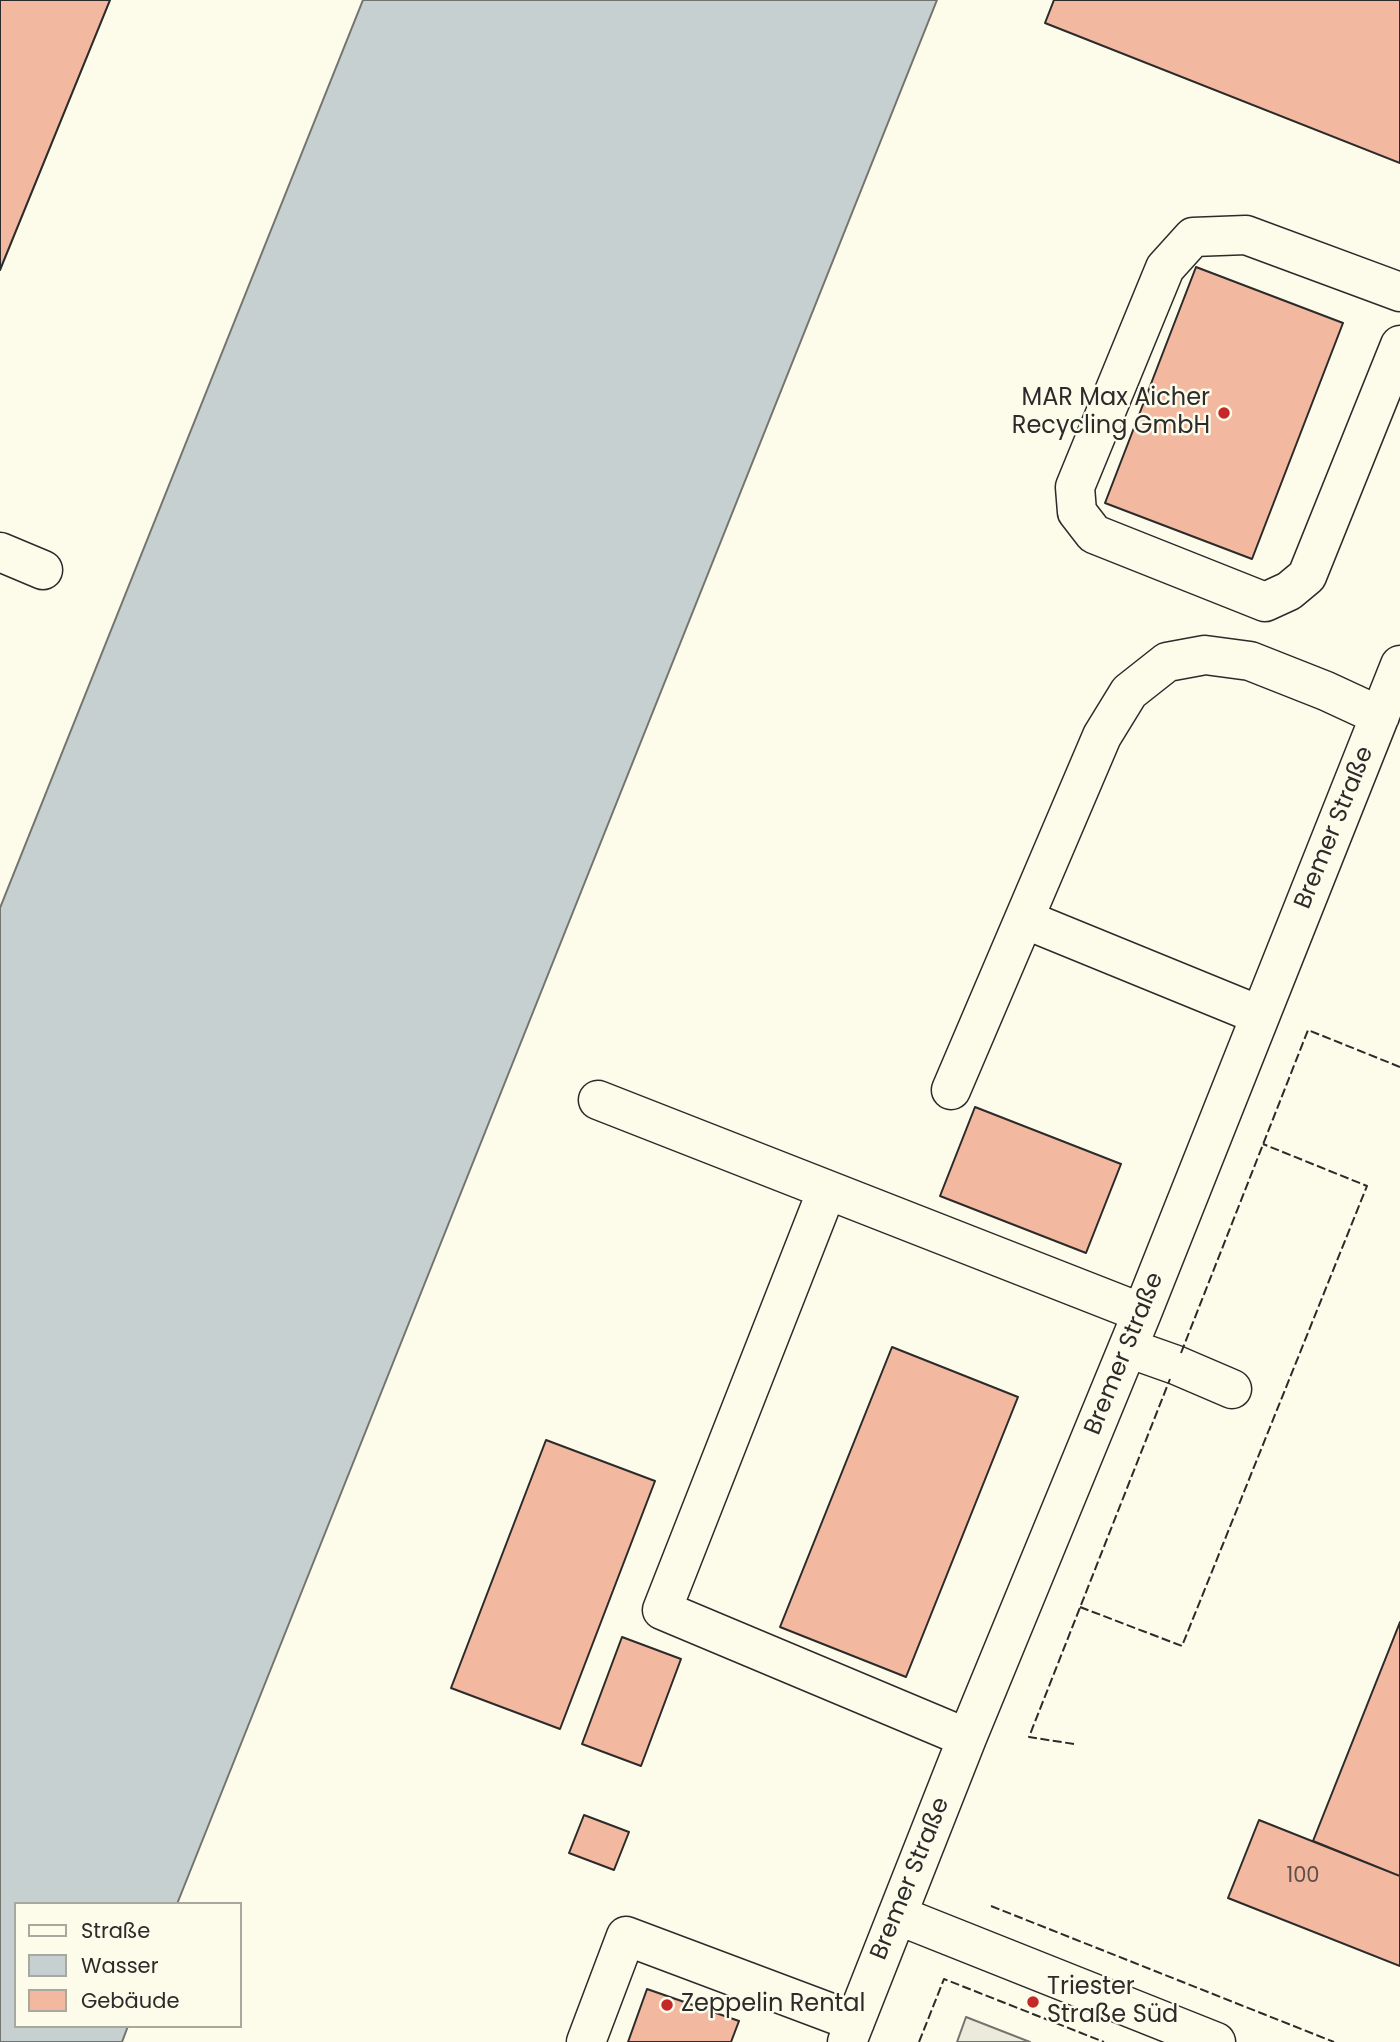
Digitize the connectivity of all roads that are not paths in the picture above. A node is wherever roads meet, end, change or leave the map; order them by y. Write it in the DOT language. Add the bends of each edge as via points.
graph roads {
  1 [pos="1400,292"];
  2 [pos="1400,345"];
  3 [pos="0,552"];
  4 [pos="43,570"];
  5 [pos="1400,665"];
  6 [pos="1389,708"];
  7 [pos="1024,919"];
  8 [pos="1259,1015"];
  9 [pos="951,1090"];
  10 [pos="598,1100"];
  11 [pos="827,1190"];
  12 [pos="1142,1313"];
  13 [pos="1128,1348"];
  14 [pos="1232,1389"];
  15 [pos="967,1738"];
  16 [pos="897,1915"];
  17 [pos="851,2032"];
  18 [pos="586,2042"];
  19 [pos="1216,2042"];
  1 -- 2 [label="street" via="1246,235 1193,237 1165,268 1075,487 1077,512 1094,534 1265,601 1289,591 1307,576"];
  3 -- 4 [label="street"];
  5 -- 6 [label="street, Bremer Straße"];
  6 -- 7 [label="street" via="1326,691 1250,661 1205,654 1167,662 1129,692 1102,736"];
  6 -- 8 [label="street, Bremer Straße"];
  7 -- 8 [label="street"];
  7 -- 9 [label="street"];
  8 -- 12 [label="street, Bremer Straße"];
  10 -- 11 [label="street"];
  11 -- 12 [label="street"];
  11 -- 15 [label="street" via="662,1610"];
  12 -- 13 [label="street, Bremer Straße"];
  13 -- 14 [label="street"];
  13 -- 15 [label="street, Bremer Straße"];
  15 -- 16 [label="street, Bremer Straße"];
  16 -- 17 [label="street, Bremer Straße"];
  16 -- 19 [label="street"];
  17 -- 18 [label="street" via="626,1936"];
}
